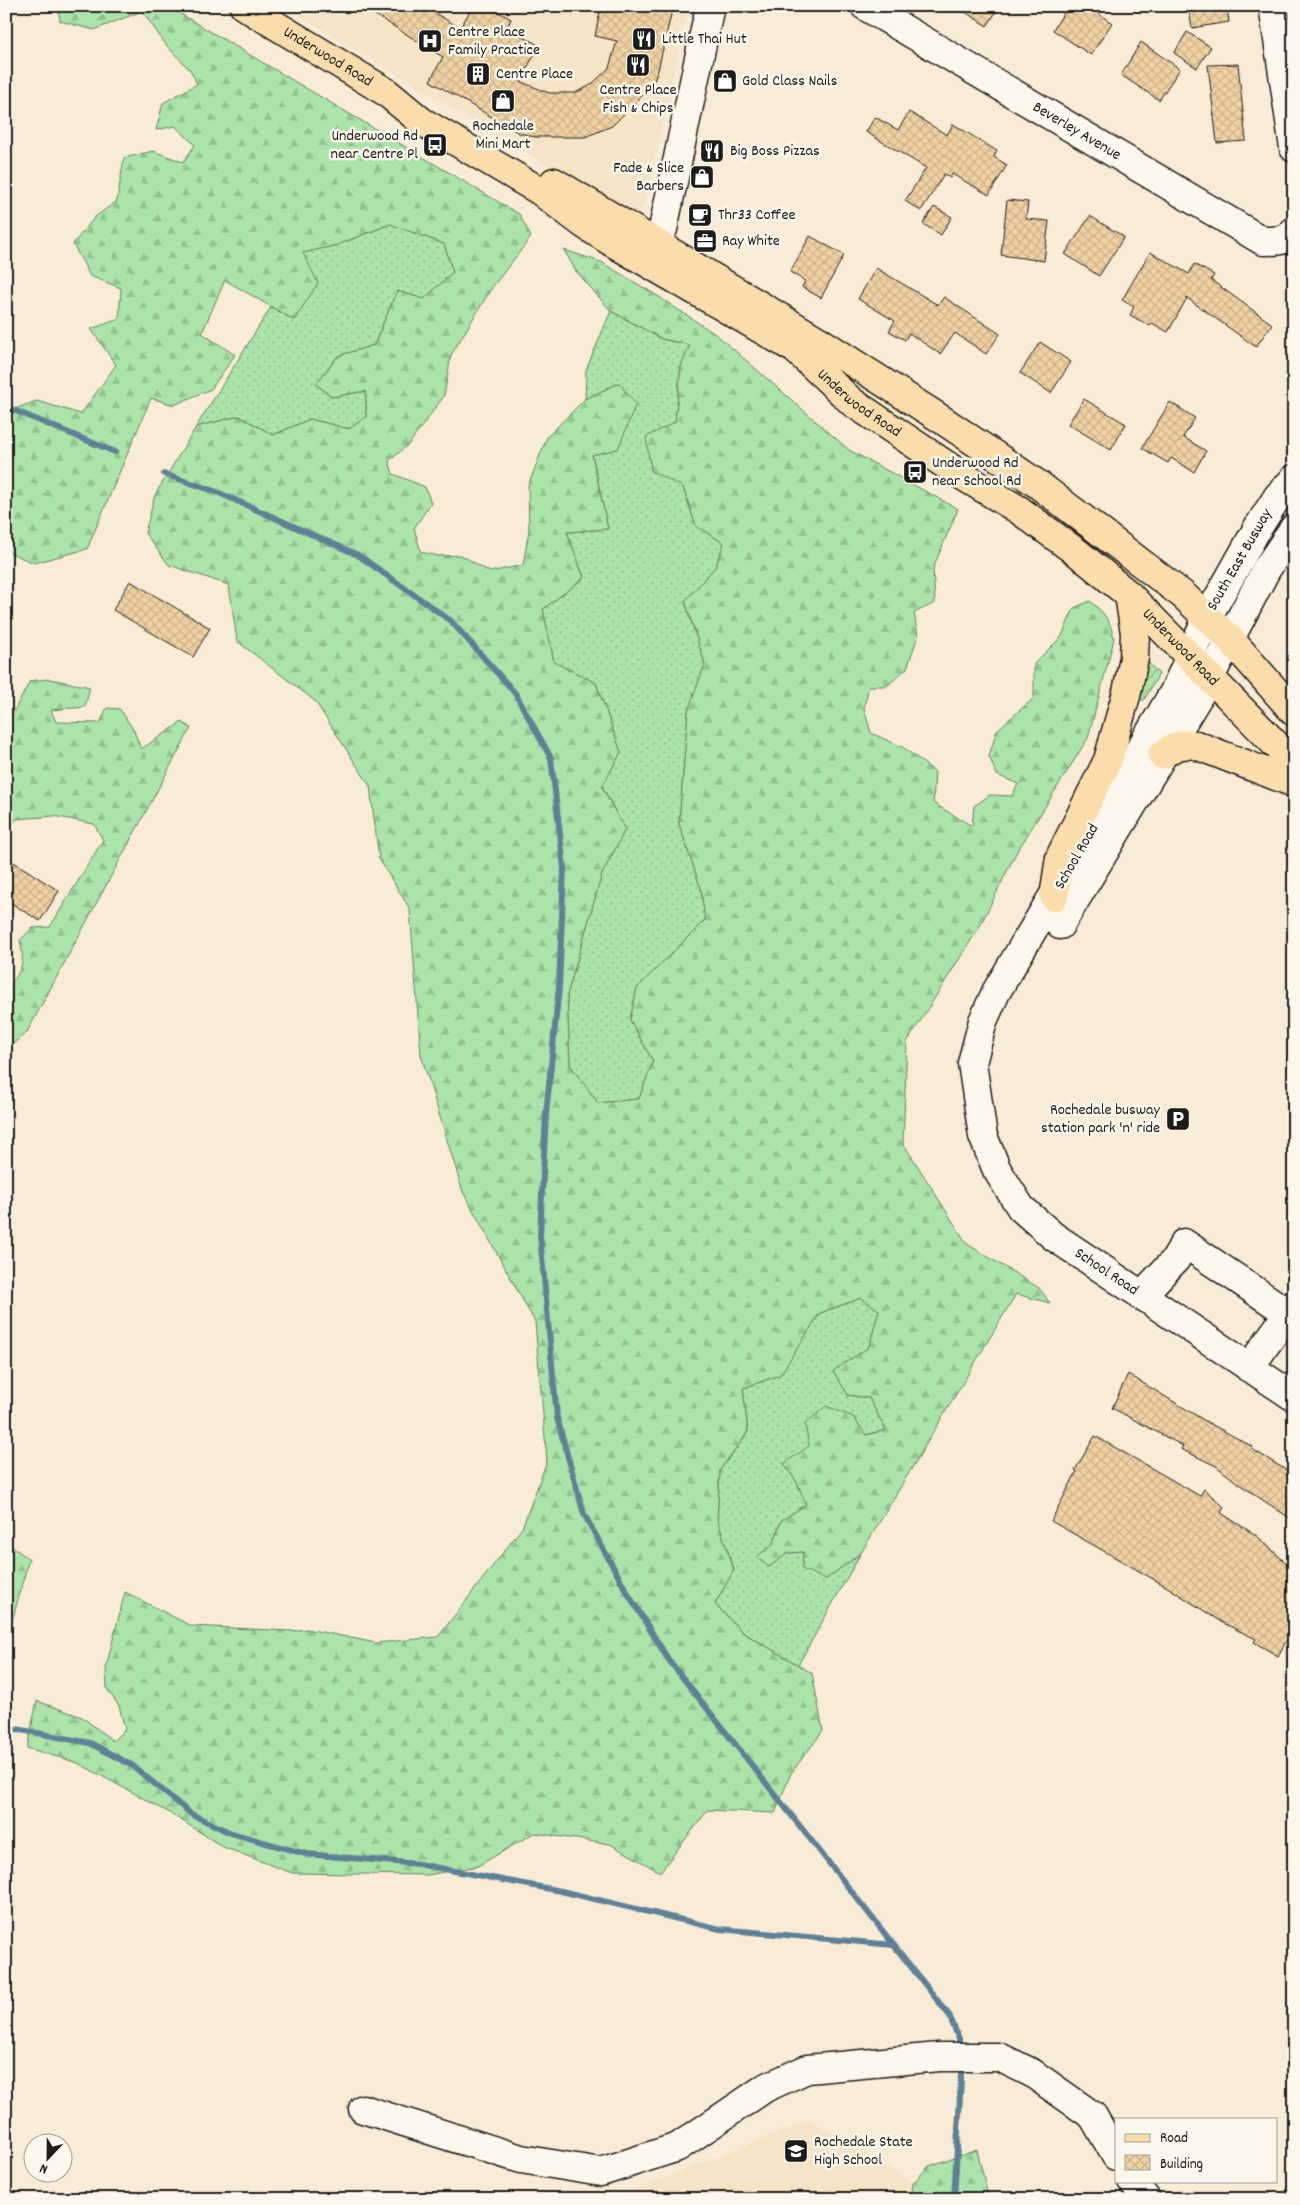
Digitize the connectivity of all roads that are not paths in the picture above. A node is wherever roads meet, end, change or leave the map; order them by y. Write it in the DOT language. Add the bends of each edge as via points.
graph roads {
  1 [pos="244,6"];
  2 [pos="710,6"];
  3 [pos="865,6"];
  4 [pos="1273,6"];
  5 [pos="1294,148"];
  6 [pos="1292,233"];
  7 [pos="652,254"];
  8 [pos="1294,480"];
  9 [pos="1294,528"];
  10 [pos="1129,595"];
  11 [pos="1207,618"];
  12 [pos="1230,640"];
  13 [pos="1190,657"];
  14 [pos="1210,677"];
  15 [pos="1294,712"];
  16 [pos="1162,755"];
  17 [pos="1294,763"];
  18 [pos="1294,783"];
  19 [pos="1054,897"];
  20 [pos="978,1102"];
  21 [pos="1141,1296"];
  22 [pos="1292,1312"];
  23 [pos="1249,1368"];
  24 [pos="1294,1397"];
  25 [pos="363,2110"];
  26 [pos="1115,2154"];
  27 [pos="1133,2182"];
  28 [pos="1146,2199"];
  1 -- 7 [label="main road, Underwood Road" via="386,92 410,98 437,112"];
  2 -- 7 [label="street" via="663,229"];
  3 -- 6 [label="street, Beverley Avenue" via="1255,237 1263,241 1278,241"];
  4 -- 5 [label="street"];
  7 -- 10 [label="main road, Underwood Road" via="796,349 852,402 1018,510"];
  7 -- 11 [label="main road, Underwood Road" via="819,341 950,424 1112,540 1172,586"];
  8 -- 11 [label="street, South East Busway" via="1273,504"];
  9 -- 12 [label="street, South East Busway" via="1266,570"];
  10 -- 13 [label="main road, Underwood Road"];
  10 -- 19 [label="main road" via="1136,633 1126,692 1108,760 1060,857"];
  11 -- 12 [label="main road, Underwood Road"];
  11 -- 13 [label="street, School Road"];
  12 -- 14 [label="street, School Road"];
  12 -- 15 [label="main road, Underwood Road"];
  13 -- 14 [label="main road, Underwood Road"];
  13 -- 19 [label="street, School Road" via="1174,692"];
  14 -- 16 [label="street, School Road"];
  14 -- 17 [label="main road, Underwood Road"];
  16 -- 18 [label="main road" via="1182,743 1196,745"];
  16 -- 20 [label="street, School Road" via="1012,1002 1000,1028"];
  19 -- 20 [label="street, School Road" via="996,992 983,1021 972,1063"];
  20 -- 21 [label="street, School Road" via="983,1136 997,1170 1022,1208 1053,1236"];
  21 -- 22 [label="street" via="1176,1260 1184,1243"];
  21 -- 23 [label="street, School Road"];
  22 -- 23 [label="street"];
  23 -- 24 [label="street, School Road"];
  25 -- 26 [label="street" via="521,2159 601,2172 678,2147 765,2088 807,2069 939,2057 999,2057 1032,2073 1093,2116"];
  27 -- 28 [label="street"];
}
